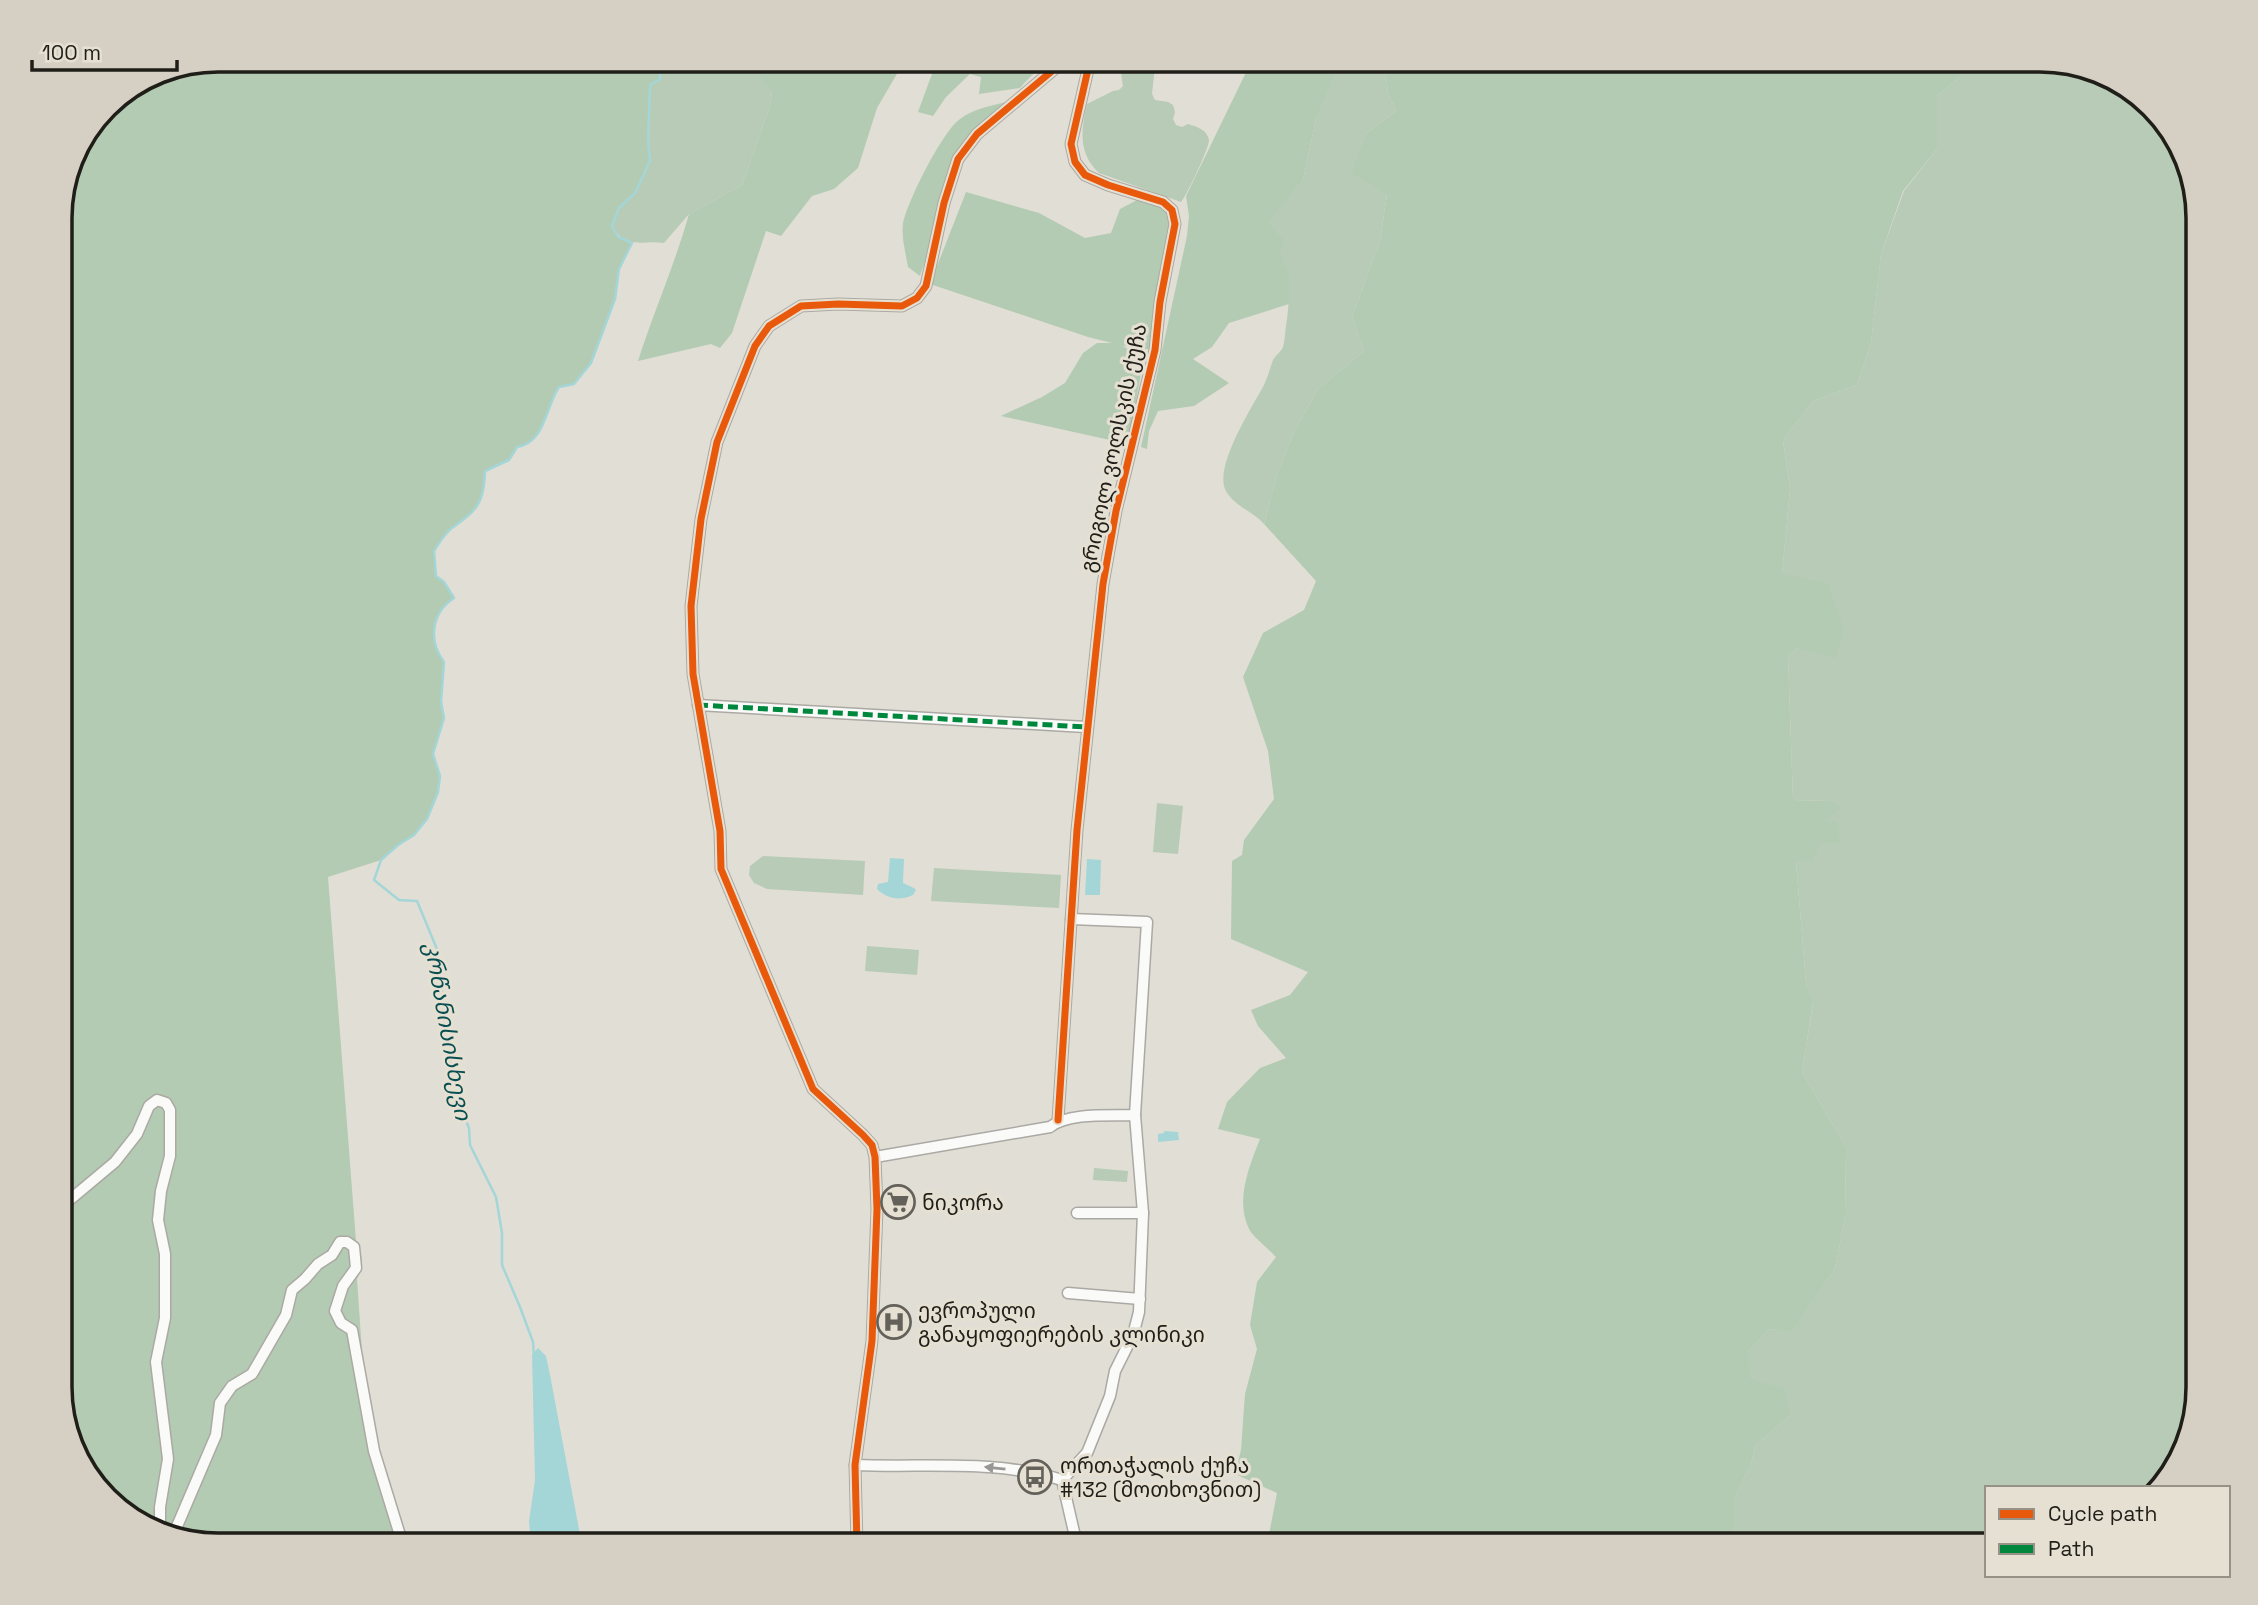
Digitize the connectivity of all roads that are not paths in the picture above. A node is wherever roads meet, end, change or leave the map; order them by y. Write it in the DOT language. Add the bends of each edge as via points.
graph roads {
  1 [pos="1051,72"];
  2 [pos="1086,72"];
  3 [pos="698,705"];
  4 [pos="1086,727"];
  5 [pos="1071,919"];
  6 [pos="1135,1115"];
  7 [pos="1058,1120"];
  8 [pos="875,1157"];
  9 [pos="72,1198"];
  10 [pos="1077,1213"];
  11 [pos="1143,1213"];
  12 [pos="1068,1293"];
  13 [pos="1140,1299"];
  14 [pos="855,1465"];
  15 [pos="1062,1480"];
  16 [pos="160,1521"];
  17 [pos="177,1527"];
  18 [pos="399,1533"];
  19 [pos="857,1533"];
  20 [pos="1074,1533"];
  1 -- 3 [label="street" via="977,134 958,159 926,286 917,298 902,306 801,306 769,326 755,346 717,442 701,519 691,606"];
  2 -- 4 [label="street, გრიგოლ ვოლსკის ქუჩა" via="1071,144 1075,162 1085,175 1163,202 1172,210 1175,224 1155,351 1103,584"];
  3 -- 4 [label="street"];
  3 -- 8 [label="street" via="720,831 722,869 813,1089 863,1135"];
  4 -- 5 [label="street, გრიგოლ ვოლსკის ქუჩა"];
  5 -- 6 [label="street" via="1147,922"];
  5 -- 7 [label="street, გრიგოლ ვოლსკის ქუჩა"];
  6 -- 7 [label="street"];
  6 -- 11 [label="street"];
  7 -- 8 [label="street" via="1049,1127"];
  8 -- 14 [label="street" via="872,1340"];
  9 -- 16 [label="street" via="115,1162 137,1134 149,1105 157,1100 166,1103 170,1156 158,1220 165,1254 165,1318 156,1362 168,1460"];
  10 -- 11 [label="street"];
  11 -- 13 [label="street"];
  12 -- 13 [label="street"];
  13 -- 15 [label="street" via="1133,1335 1115,1371 1087,1454"];
  15 -- 14 [label="street, one-way" via="956,1464"];
  14 -- 19 [label="street"];
  15 -- 20 [label="street"];
  17 -- 18 [label="street" via="216,1435 220,1403 232,1386 252,1374 286,1315 292,1290 332,1255 340,1242 347,1242 354,1247 356,1268 343,1286 335,1311 341,1323 352,1330 374,1451"];
}
